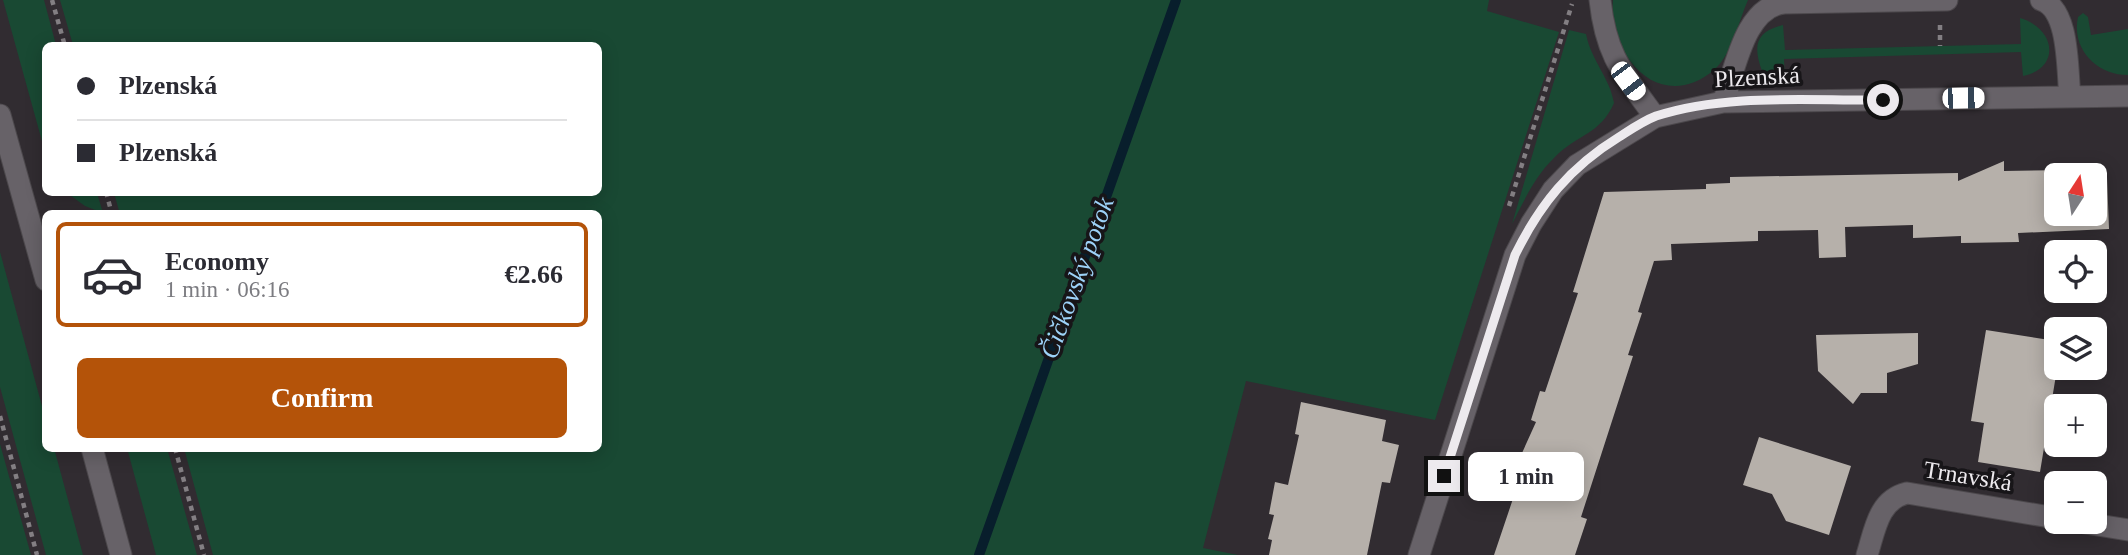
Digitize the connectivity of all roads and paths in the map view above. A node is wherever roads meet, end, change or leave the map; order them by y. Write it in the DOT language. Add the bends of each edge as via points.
graph roads {
  1 [pos="52,0"];
  2 [pos="1574,0"];
  3 [pos="1600,0"];
  4 [pos="1947,0"];
  5 [pos="2041,0"];
  6 [pos="64,42"];
  7 [pos="2128,96"];
  8 [pos="2070,97"];
  9 [pos="1723,103"];
  10 [pos="0,115"];
  11 [pos="1655,117"];
  12 [pos="1512,196"];
  13 [pos="42,266"];
  14 [pos="0,416"];
  15 [pos="93,452"];
  16 [pos="176,452"];
  17 [pos="2044,515"];
  18 [pos="2107,527"];
  19 [pos="2128,530"];
  20 [pos="37,555"];
  21 [pos="121,555"];
  22 [pos="204,555"];
  23 [pos="1419,555"];
  24 [pos="1867,555"];
  1 -- 6 [label="path"];
  2 -- 12 [label="path"];
  3 -- 11 [label="street" via="1604,33 1619,69"];
  4 -- 9 [label="street" via="1767,7 1751,26"];
  5 -- 8 [label="street" via="2059,17"];
  7 -- 8 [label="street, Plzenská"];
  8 -- 9 [label="street, Plzenská"];
  9 -- 11 [label="street, Plzenská"];
  10 -- 13 [label="street"];
  11 -- 23 [label="street, Plzenská" via="1577,165 1553,190 1531,224 1495,313"];
  14 -- 20 [label="path"];
  15 -- 21 [label="street"];
  16 -- 22 [label="path"];
  17 -- 24 [label="street, Trnavská" via="1898,495 1881,511"];
  18 -- 19 [label="street"];
}
